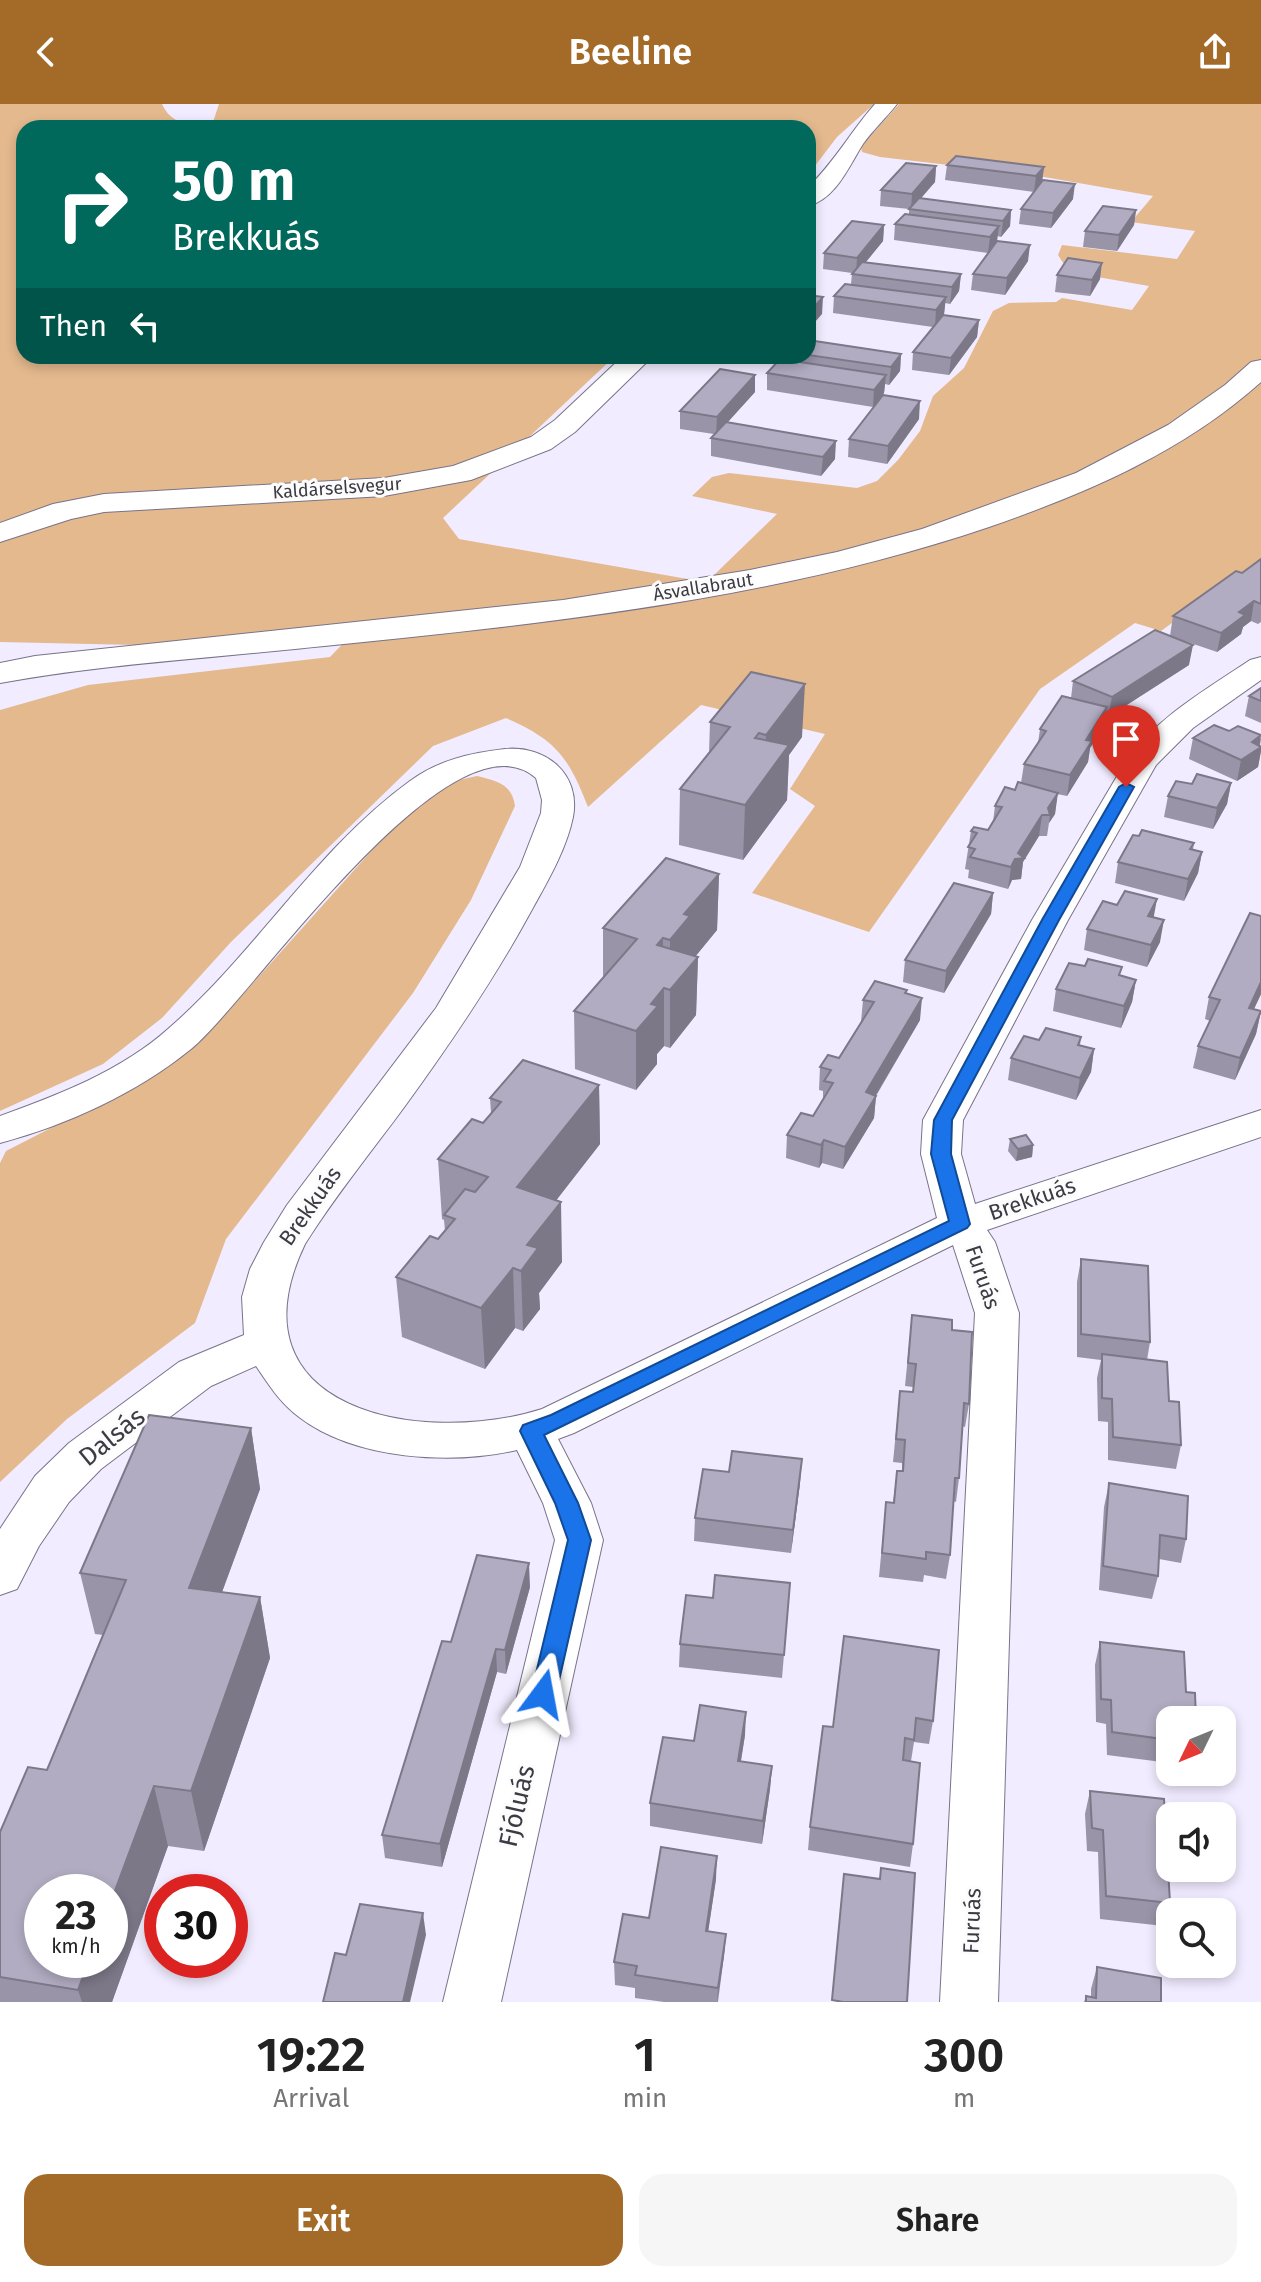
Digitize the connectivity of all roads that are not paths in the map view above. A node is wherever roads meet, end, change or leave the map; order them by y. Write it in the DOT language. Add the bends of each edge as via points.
graph roads {
  1 [pos="886,104"];
  2 [pos="816,192"];
  3 [pos="631,364"];
  4 [pos="1261,368"];
  5 [pos="0,533"];
  6 [pos="0,652"];
  7 [pos="99,659"];
  8 [pos="1261,666"];
  9 [pos="0,673"];
  10 [pos="1261,1123"];
  11 [pos="0,1130"];
  12 [pos="960,1224"];
  13 [pos="265,1344"];
  14 [pos="531,1431"];
  15 [pos="0,1575"];
  16 [pos="472,2002"];
  17 [pos="969,2002"];
  1 -- 2 [label="main road"];
  3 -- 5 [label="main road, Kaldárselsvegur" via="541,443 460,474 384,487 104,503"];
  4 -- 7 [label="main road, Ásvallabraut" via="1212,409 1101,472 995,516 869,553 701,589 550,611"];
  6 -- 7 [label="main road, Ásvallabraut"];
  7 -- 9 [label="main road, Ásvallabraut"];
  8 -- 12 [label="street, Furuás" via="1154,745 1036,947 943,1120 941,1154"];
  10 -- 12 [label="street, Brekkuás"];
  11 -- 13 [label="street, Brekkuás" via="85,1099 184,1036 329,875 419,787 484,757 516,758 546,770 559,798 548,846 508,922 423,1054 289,1231 266,1281"];
  12 -- 14 [label="street, Brekkuás"];
  12 -- 17 [label="street, Furuás" via="974,1242 997,1313"];
  13 -- 14 [label="street, Brekkuás" via="277,1368 302,1395 360,1429 429,1441"];
  13 -- 15 [label="street, Dalsás" via="195,1374 85,1456 52,1489"];
  14 -- 16 [label="street, Fjóluás" via="579,1540"];
}
